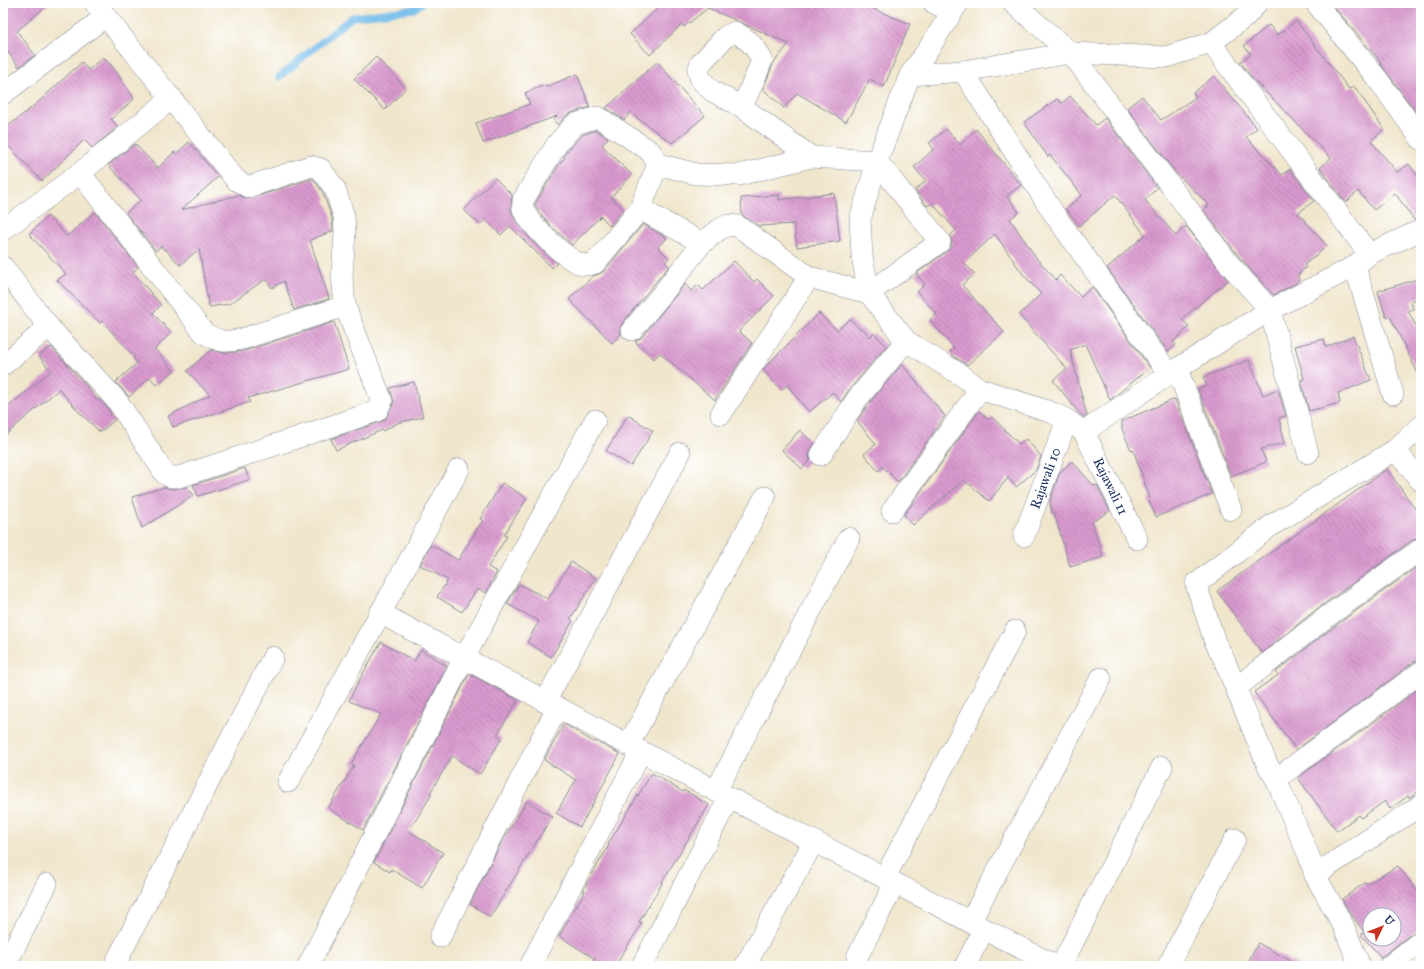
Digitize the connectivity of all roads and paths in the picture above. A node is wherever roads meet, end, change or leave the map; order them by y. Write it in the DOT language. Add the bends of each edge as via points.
graph roads {
  1 [pos="1013,3"];
  2 [pos="1257,3"];
  3 [pos="1316,3"];
  4 [pos="948,6"];
  5 [pos="100,10"];
  6 [pos="1211,43"];
  7 [pos="1070,53"];
  8 [pos="964,71"];
  9 [pos="910,75"];
  10 [pos="3,94"];
  11 [pos="172,98"];
  12 [pos="742,107"];
  13 [pos="1421,139"];
  14 [pos="811,157"];
  15 [pos="877,161"];
  16 [pos="658,164"];
  17 [pos="80,173"];
  18 [pos="640,209"];
  19 [pos="3,230"];
  20 [pos="1421,230"];
  21 [pos="702,243"];
  22 [pos="1362,260"];
  23 [pos="3,267"];
  24 [pos="809,277"];
  25 [pos="870,293"];
  26 [pos="345,306"];
  27 [pos="1270,310"];
  28 [pos="48,327"];
  29 [pos="632,330"];
  30 [pos="906,341"];
  31 [pos="3,365"];
  32 [pos="1173,372"];
  33 [pos="980,390"];
  34 [pos="1393,394"];
  35 [pos="721,414"];
  36 [pos="595,420"];
  37 [pos="1067,420"];
  38 [pos="1421,426"];
  39 [pos="1084,432"];
  40 [pos="1395,450"];
  41 [pos="680,453"];
  42 [pos="1308,454"];
  43 [pos="821,455"];
  44 [pos="459,469"];
  45 [pos="1421,481"];
  46 [pos="765,497"];
  47 [pos="1231,510"];
  48 [pos="892,511"];
  49 [pos="1024,536"];
  50 [pos="848,538"];
  51 [pos="1137,539"];
  52 [pos="1421,549"];
  53 [pos="380,613"];
  54 [pos="1015,631"];
  55 [pos="273,657"];
  56 [pos="464,658"];
  57 [pos="1421,672"];
  58 [pos="1101,678"];
  59 [pos="1236,688"];
  60 [pos="551,705"];
  61 [pos="635,748"];
  62 [pos="1162,767"];
  63 [pos="1276,779"];
  64 [pos="288,782"];
  65 [pos="723,795"];
  66 [pos="1421,805"];
  67 [pos="1235,839"];
  68 [pos="814,841"];
  69 [pos="1315,874"];
  70 [pos="890,880"];
  71 [pos="47,884"];
  72 [pos="977,925"];
  73 [pos="440,936"];
  74 [pos="1421,941"];
  75 [pos="857,957"];
  76 [pos="5,966"];
  77 [pos="114,966"];
  78 [pos="308,966"];
  79 [pos="530,966"];
  80 [pos="642,966"];
  81 [pos="745,966"];
  82 [pos="965,966"];
  83 [pos="1056,966"];
  84 [pos="1061,966"];
  85 [pos="1168,966"];
  86 [pos="1360,966"];
  87 [pos="1389,966"];
  1 -- 7 [label="street"];
  2 -- 6 [label="street" via="1245,17"];
  3 -- 13 [label="street" via="1376,77"];
  4 -- 9 [label="street" via="927,51"];
  5 -- 10 [label="street"];
  5 -- 11 [label="street"];
  6 -- 7 [label="street" via="1166,57"];
  6 -- 22 [label="street"];
  7 -- 8 [label="street"];
  7 -- 27 [label="street" via="1230,265"];
  8 -- 9 [label="street"];
  8 -- 32 [label="street" via="1054,214"];
  9 -- 15 [label="street"];
  11 -- 17 [label="street"];
  11 -- 26 [label="street" via="236,180 248,187 311,166 321,169 335,189 344,216 342,275"];
  12 -- 14 [label="street"];
  14 -- 15 [label="street"];
  14 -- 16 [label="street" via="739,175 696,174"];
  15 -- 25 [label="street" via="860,220 862,256"];
  15 -- 25 [label="street" via="940,242"];
  16 -- 18 [label="street"];
  16 -- 18 [label="street" via="650,151 598,117 574,124 557,144 523,200 522,208 544,235 568,257 585,265 595,263"];
  17 -- 19 [label="street"];
  17 -- 26 [label="street" via="204,334 218,341 227,342"];
  18 -- 21 [label="street"];
  20 -- 22 [label="street"];
  21 -- 24 [label="street" via="728,225 738,226"];
  21 -- 29 [label="street"];
  22 -- 27 [label="street"];
  22 -- 34 [label="street"];
  23 -- 28 [label="street"];
  24 -- 25 [label="street"];
  24 -- 35 [label="street"];
  25 -- 30 [label="street"];
  26 -- 28 [label="street" via="382,401 377,411 171,477 165,474 118,402"];
  27 -- 32 [label="street"];
  27 -- 42 [label="street"];
  28 -- 31 [label="street"];
  30 -- 33 [label="street" via="961,375"];
  30 -- 43 [label="street" via="857,399"];
  32 -- 39 [label="street"];
  32 -- 47 [label="street"];
  33 -- 37 [label="street" via="1053,413"];
  33 -- 48 [label="street"];
  36 -- 56 [label="street"];
  37 -- 39 [label="street"];
  37 -- 49 [label="street, Rajawali 10"];
  38 -- 40 [label="street"];
  39 -- 51 [label="street, Rajawali 11"];
  40 -- 45 [label="street"];
  40 -- 59 [label="street" via="1272,526 1196,584 1215,642"];
  41 -- 60 [label="street"];
  44 -- 53 [label="street"];
  46 -- 61 [label="street"];
  50 -- 65 [label="street"];
  52 -- 59 [label="street" via="1324,619"];
  53 -- 56 [label="street"];
  53 -- 64 [label="street"];
  54 -- 70 [label="street"];
  55 -- 77 [label="street"];
  56 -- 60 [label="street"];
  56 -- 78 [label="street"];
  57 -- 63 [label="street"];
  58 -- 72 [label="street"];
  59 -- 63 [label="street" via="1267,764"];
  60 -- 61 [label="street"];
  60 -- 73 [label="street"];
  61 -- 65 [label="street"];
  61 -- 79 [label="street"];
  62 -- 84 [label="street"];
  63 -- 69 [label="street"];
  65 -- 68 [label="street"];
  65 -- 80 [label="street"];
  66 -- 69 [label="street"];
  67 -- 85 [label="street"];
  68 -- 70 [label="street"];
  68 -- 81 [label="street"];
  69 -- 86 [label="street" via="1344,928"];
  70 -- 72 [label="street"];
  70 -- 75 [label="street"];
  71 -- 76 [label="street"];
  72 -- 82 [label="street"];
  72 -- 83 [label="street"];
  74 -- 87 [label="street"];
}
